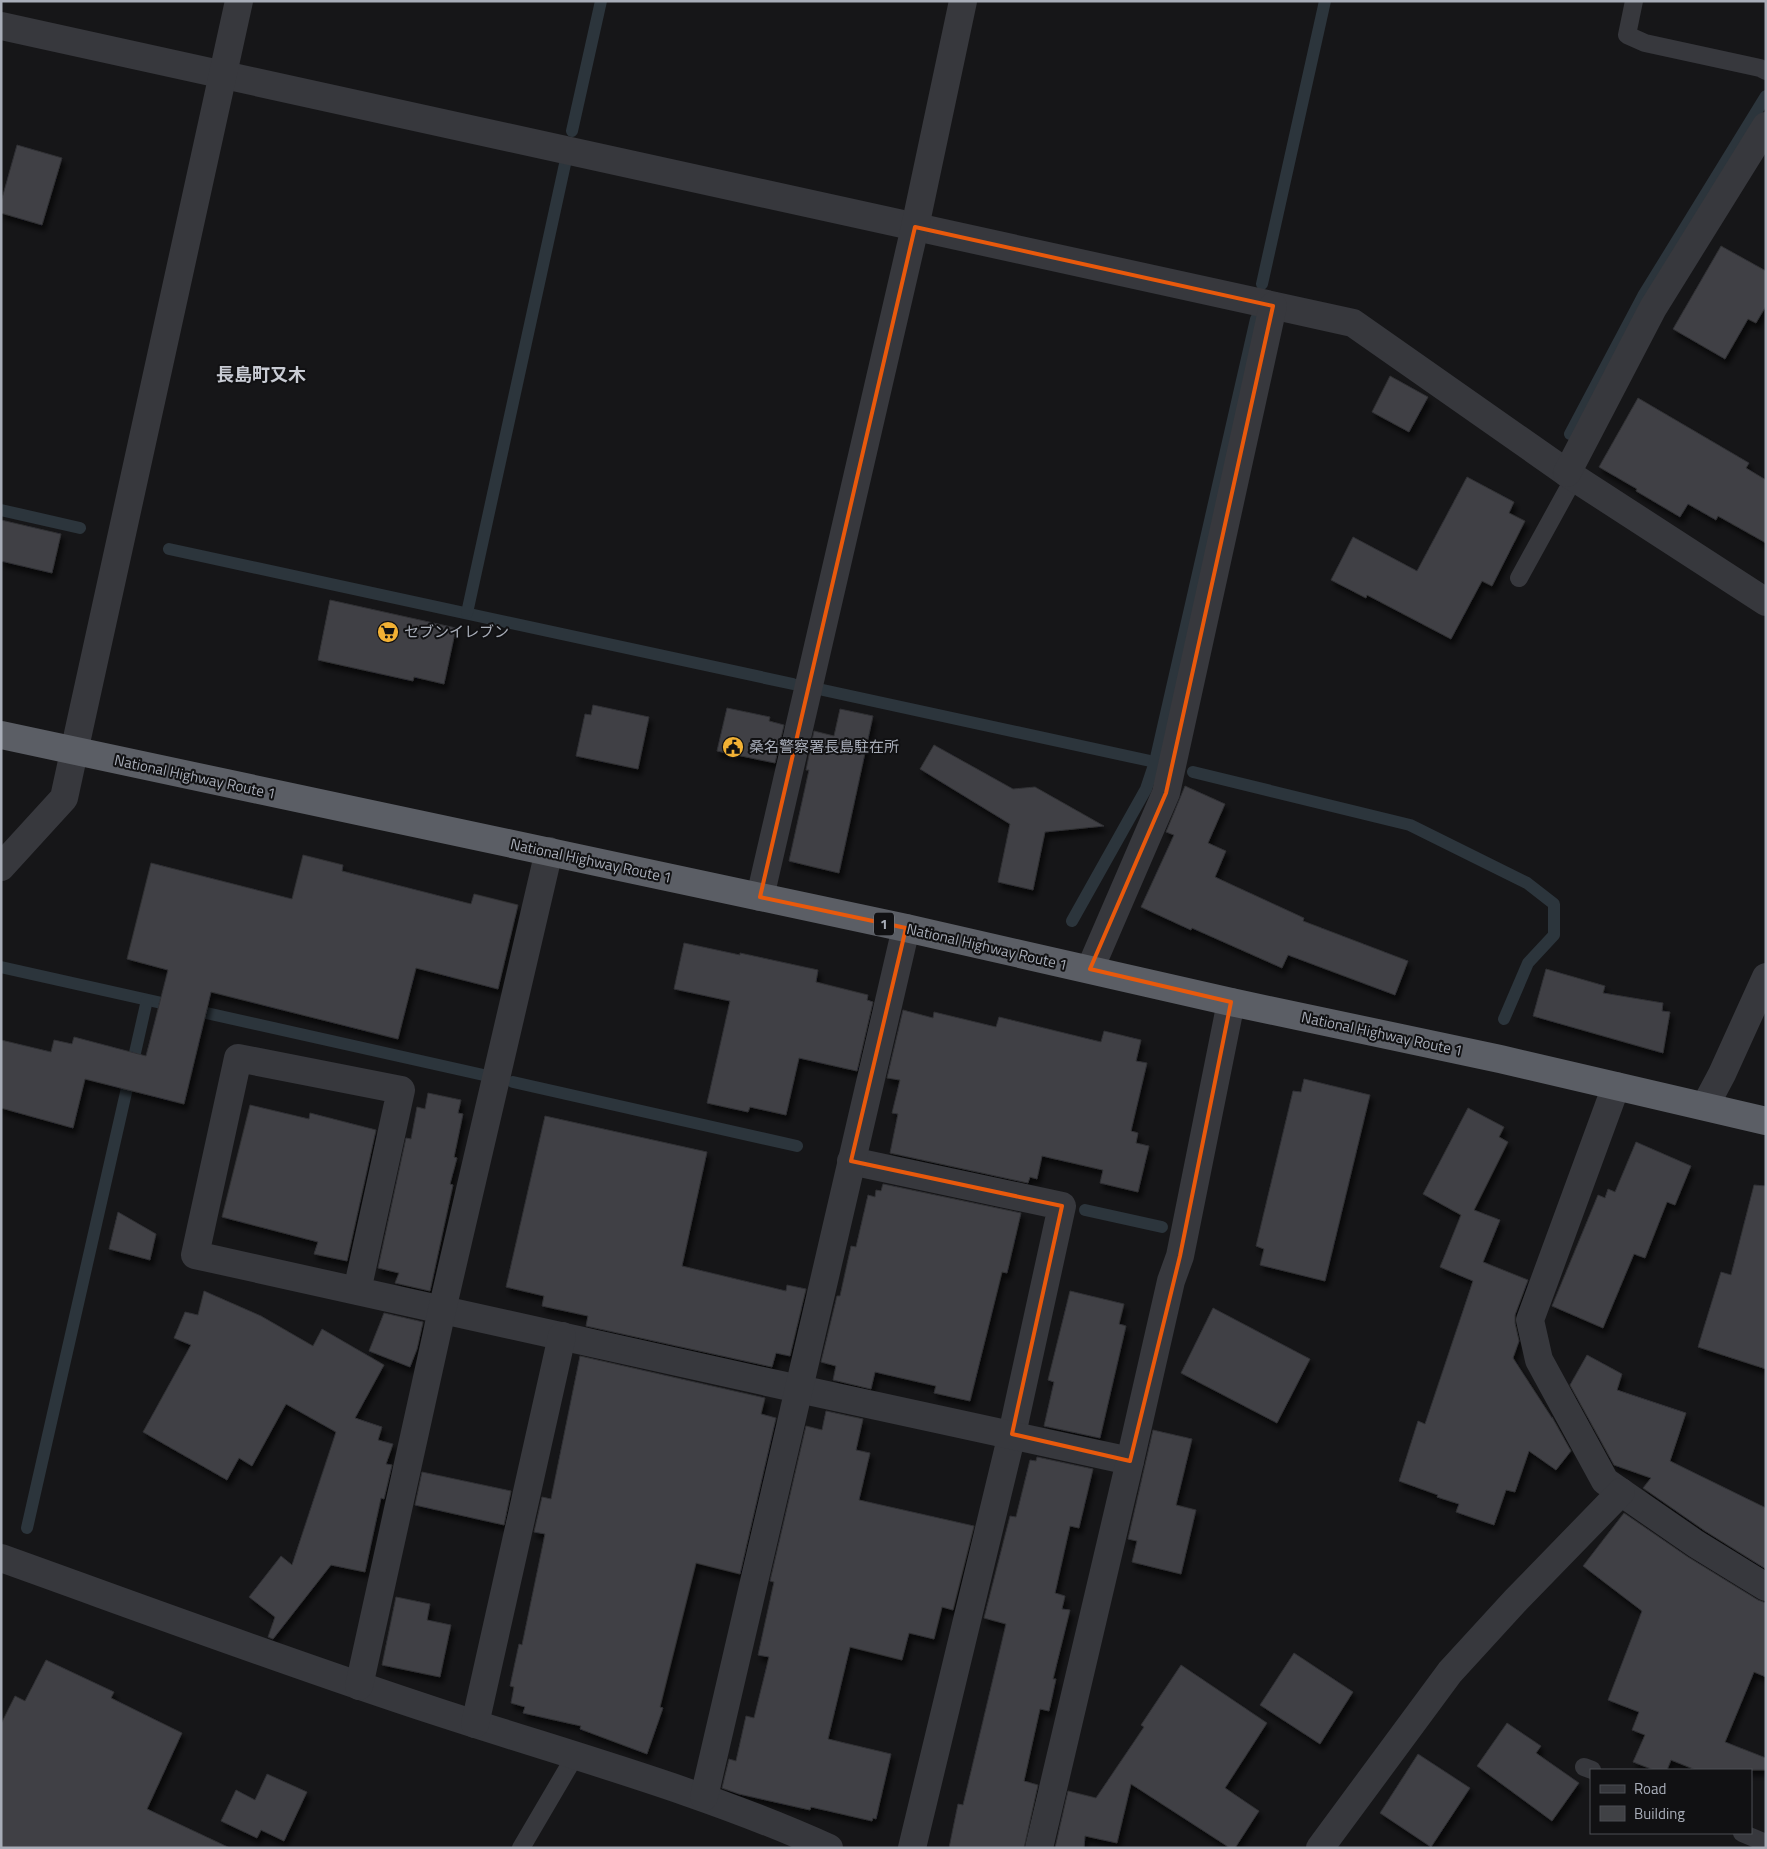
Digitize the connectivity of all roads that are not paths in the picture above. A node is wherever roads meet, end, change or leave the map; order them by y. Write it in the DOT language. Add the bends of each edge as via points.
graph roads {
  1 [pos="240,1"];
  2 [pos="964,1"];
  3 [pos="1634,1"];
  4 [pos="1,26"];
  5 [pos="1766,72"];
  6 [pos="223,74"];
  7 [pos="1766,126"];
  8 [pos="915,227"];
  9 [pos="1273,306"];
  10 [pos="1571,475"];
  11 [pos="1518,578"];
  12 [pos="1766,602"];
  13 [pos="1,735"];
  14 [pos="74,752"];
  15 [pos="549,852"];
  16 [pos="1,867"];
  17 [pos="760,898"];
  18 [pos="906,928"];
  19 [pos="1090,970"];
  20 [pos="1766,977"];
  21 [pos="1231,1002"];
  22 [pos="1616,1086"];
  23 [pos="1705,1106"];
  24 [pos="1766,1121"];
  25 [pos="851,1160"];
  26 [pos="357,1291"];
  27 [pos="442,1310"];
  28 [pos="562,1336"];
  29 [pos="799,1389"];
  30 [pos="1012,1434"];
  31 [pos="1130,1461"];
  32 [pos="1621,1492"];
  33 [pos="1,1558"];
  34 [pos="1766,1587"];
  35 [pos="359,1686"];
  36 [pos="475,1724"];
  37 [pos="575,1756"];
  38 [pos="704,1798"];
  39 [pos="1744,1834"];
  40 [pos="1766,1843"];
  41 [pos="521,1848"];
  42 [pos="829,1848"];
  43 [pos="912,1848"];
  44 [pos="1039,1848"];
  45 [pos="1320,1848"];
  1 -- 6 [label="street"];
  2 -- 8 [label="street"];
  3 -- 5 [label="lane" via="1627,35 1645,43"];
  4 -- 6 [label="street"];
  6 -- 8 [label="street"];
  6 -- 14 [label="street"];
  7 -- 10 [label="street" via="1653,308"];
  8 -- 9 [label="street"];
  8 -- 17 [label="street"];
  9 -- 10 [label="street" via="1354,323"];
  9 -- 19 [label="street" via="1166,793"];
  10 -- 11 [label="lane"];
  10 -- 12 [label="street"];
  13 -- 14 [label="highway, National Highway Route 1 / 1"];
  14 -- 15 [label="highway, National Highway Route 1 / 1"];
  14 -- 16 [label="street" via="64,798"];
  15 -- 17 [label="highway, National Highway Route 1 / 1"];
  15 -- 27 [label="street"];
  17 -- 18 [label="highway, National Highway Route 1 / 1"];
  18 -- 19 [label="highway, National Highway Route 1 / 1"];
  18 -- 25 [label="street"];
  19 -- 21 [label="highway, National Highway Route 1 / 1"];
  20 -- 23 [label="street"];
  21 -- 22 [label="highway, National Highway Route 1 / 1"];
  21 -- 31 [label="street" via="1180,1256 1171,1281"];
  22 -- 23 [label="highway, National Highway Route 1 / 1"];
  22 -- 32 [label="street" via="1530,1320 1539,1360 1606,1481"];
  23 -- 24 [label="highway, National Highway Route 1 / 1"];
  25 -- 29 [label="street"];
  25 -- 30 [label="street" via="1062,1206"];
  26 -- 26 [label="street" via="195,1255 238,1058 401,1090"];
  26 -- 27 [label="street"];
  27 -- 28 [label="street"];
  27 -- 35 [label="street"];
  28 -- 29 [label="street"];
  28 -- 36 [label="street"];
  29 -- 30 [label="street"];
  29 -- 38 [label="street"];
  30 -- 31 [label="street"];
  30 -- 43 [label="street"];
  31 -- 44 [label="street"];
  32 -- 34 [label="street"];
  32 -- 45 [label="street" via="1450,1672"];
  33 -- 35 [label="street"];
  35 -- 36 [label="street"];
  36 -- 37 [label="street"];
  37 -- 38 [label="street"];
  37 -- 41 [label="lane"];
  38 -- 42 [label="street"];
  39 -- 40 [label="lane"];
}
